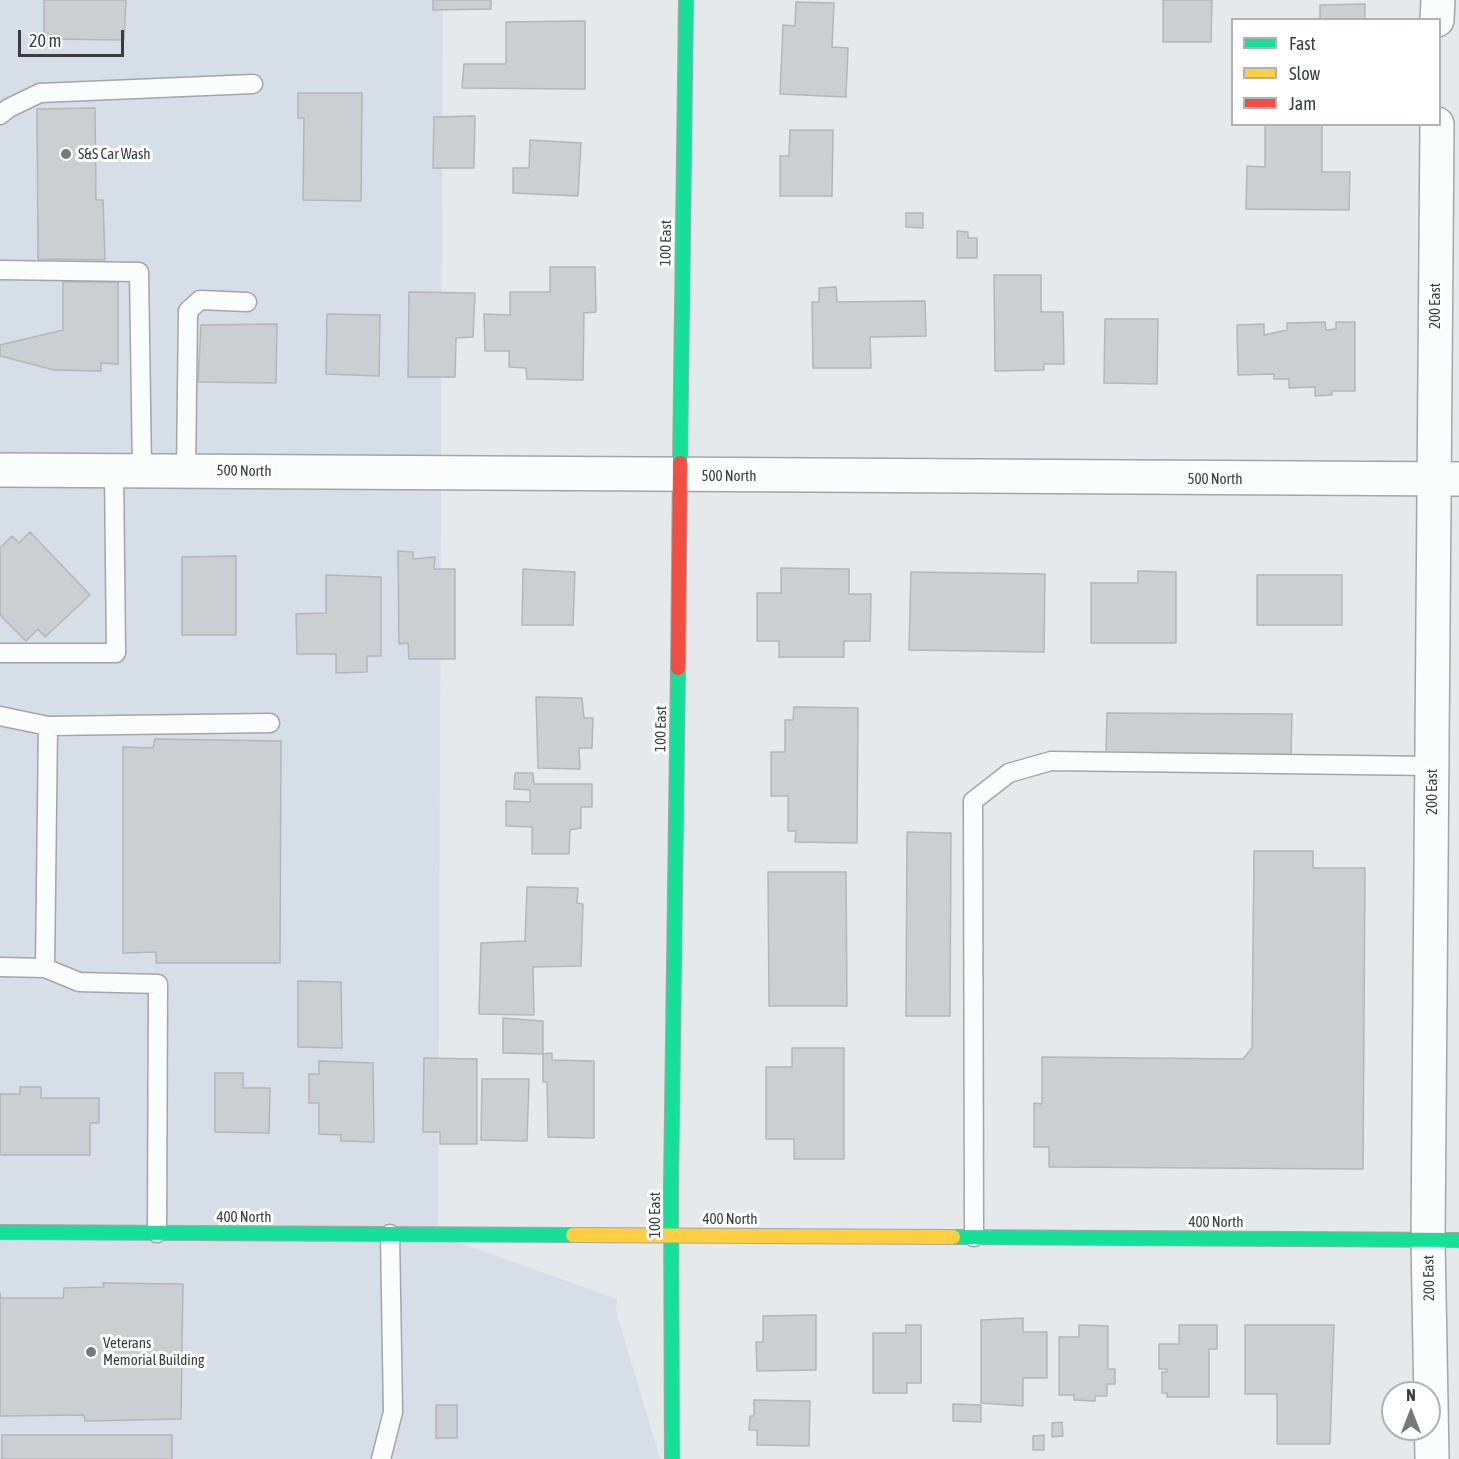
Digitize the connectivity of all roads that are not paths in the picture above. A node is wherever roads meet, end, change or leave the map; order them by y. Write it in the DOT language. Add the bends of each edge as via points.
graph roads {
  1 [pos="686,0"];
  2 [pos="1437,0"];
  3 [pos="1437,18"];
  4 [pos="253,84"];
  5 [pos="0,115"];
  6 [pos="1437,126"];
  7 [pos="0,270"];
  8 [pos="247,302"];
  9 [pos="0,470"];
  10 [pos="128,470"];
  11 [pos="186,470"];
  12 [pos="680,476"];
  13 [pos="1446,479"];
  14 [pos="0,653"];
  15 [pos="0,716"];
  16 [pos="270,723"];
  17 [pos="48,726"];
  18 [pos="1432,766"];
  19 [pos="0,967"];
  20 [pos="45,968"];
  21 [pos="0,1232"];
  22 [pos="157,1233"];
  23 [pos="390,1234"];
  24 [pos="671,1236"];
  25 [pos="974,1237"];
  26 [pos="1444,1239"];
  27 [pos="381,1459"];
  28 [pos="672,1459"];
  29 [pos="1432,1459"];
  1 -- 12 [label="street, 100 East"];
  2 -- 3 [label="street"];
  4 -- 5 [label="lane" via="40,93"];
  6 -- 13 [label="street, 200 East"];
  7 -- 10 [label="lane" via="139,272"];
  8 -- 11 [label="lane" via="200,300 188,311"];
  9 -- 10 [label="street, 500 North"];
  10 -- 11 [label="street, 500 North"];
  10 -- 14 [label="lane" via="116,653"];
  11 -- 12 [label="street, 500 North"];
  12 -- 13 [label="street, 500 North"];
  12 -- 24 [label="street, 100 East"];
  13 -- 18 [label="street, 200 East"];
  15 -- 17 [label="lane"];
  16 -- 17 [label="lane"];
  17 -- 20 [label="lane"];
  18 -- 25 [label="lane" via="1051,761 1009,773 973,801"];
  18 -- 26 [label="street, 200 East"];
  19 -- 20 [label="lane"];
  20 -- 22 [label="lane" via="79,982 158,984"];
  21 -- 22 [label="street, 400 North"];
  22 -- 23 [label="street, 400 North"];
  23 -- 24 [label="street, 400 North"];
  23 -- 27 [label="lane" via="393,1412"];
  24 -- 25 [label="street, 400 North"];
  24 -- 28 [label="street, 100 East"];
  25 -- 26 [label="street, 400 North"];
  26 -- 29 [label="street, 200 East"];
}
